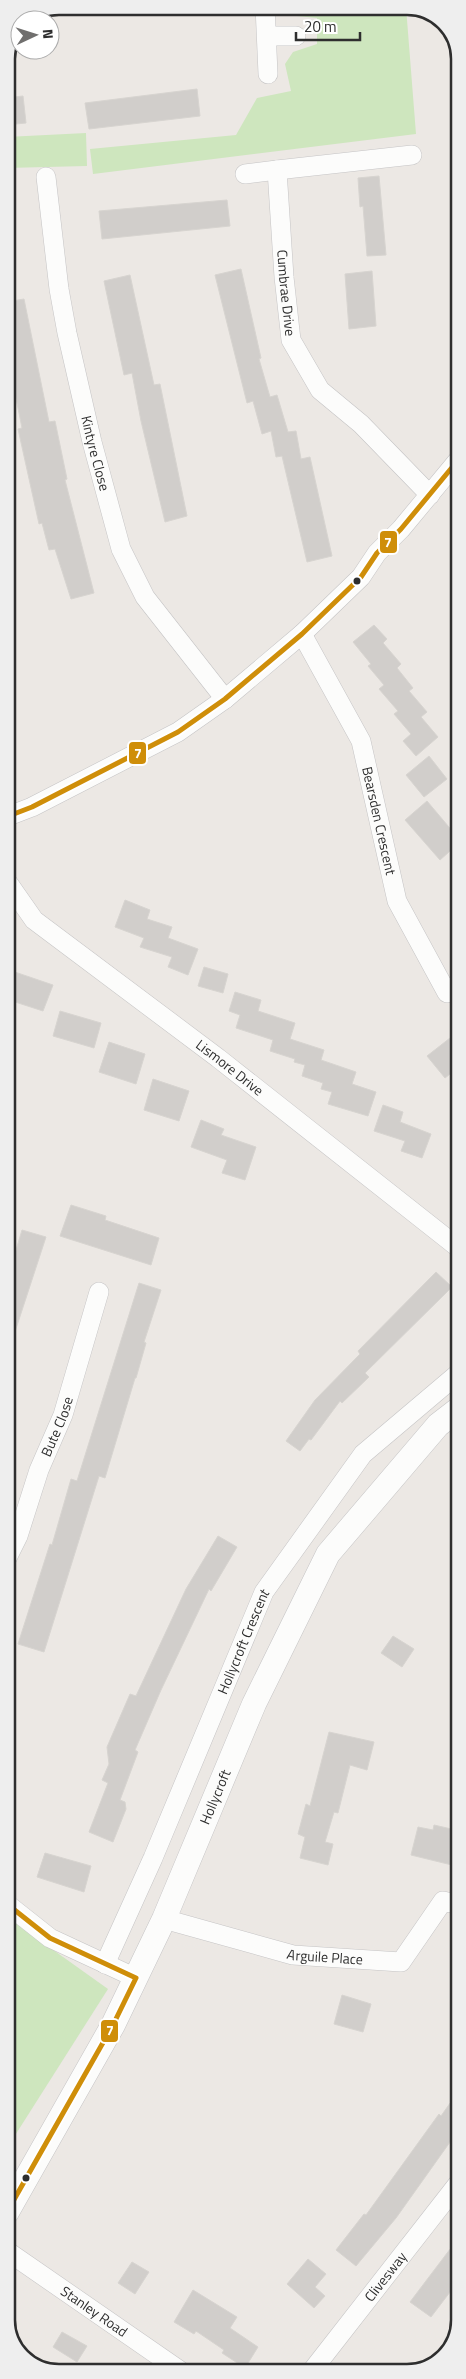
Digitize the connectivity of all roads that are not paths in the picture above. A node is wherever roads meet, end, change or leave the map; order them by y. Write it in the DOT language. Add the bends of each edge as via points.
graph roads {
  1 [pos="266,15"];
  2 [pos="268,36"];
  3 [pos="296,36"];
  4 [pos="268,74"];
  5 [pos="412,156"];
  6 [pos="277,170"];
  7 [pos="245,174"];
  8 [pos="46,177"];
  9 [pos="451,469"];
  10 [pos="430,495"];
  11 [pos="302,634"];
  12 [pos="225,699"];
  13 [pos="15,813"];
  14 [pos="15,893"];
  15 [pos="451,991"];
  16 [pos="451,1242"];
  17 [pos="99,1292"];
  18 [pos="451,1380"];
  19 [pos="451,1415"];
  20 [pos="15,1542"];
  21 [pos="451,1903"];
  22 [pos="15,1910"];
  23 [pos="164,1919"];
  24 [pos="105,1964"];
  25 [pos="136,1978"];
  26 [pos="451,2193"];
  27 [pos="15,2198"];
  28 [pos="15,2257"];
  29 [pos="170,2364"];
  30 [pos="317,2364"];
  1 -- 2 [label="street"];
  2 -- 3 [label="street"];
  2 -- 4 [label="street"];
  5 -- 6 [label="street"];
  6 -- 7 [label="street"];
  6 -- 10 [label="street, Cumbrae Drive" via="291,340 320,390 361,424"];
  8 -- 12 [label="street, Kintyre Close" via="67,333 121,549 145,597"];
  9 -- 10 [label="street"];
  10 -- 11 [label="street" via="377,553 361,578"];
  11 -- 12 [label="street"];
  11 -- 15 [label="street, Bearsden Crescent" via="361,742 397,901 447,994"];
  12 -- 13 [label="street" via="178,732"];
  14 -- 16 [label="street, Lismore Drive" via="34,920 218,1058"];
  17 -- 20 [label="street, Bute Close" via="63,1415 39,1470"];
  18 -- 24 [label="street, Hollycroft Crescent" via="363,1454 264,1592 157,1850"];
  19 -- 23 [label="street, Hollycroft" via="438,1425 328,1554 254,1704"];
  21 -- 23 [label="street, Arguile Place" via="443,1901 401,1962 293,1955"];
  22 -- 24 [label="street" via="50,1938"];
  23 -- 25 [label="street, Hollycroft"];
  24 -- 25 [label="street"];
  25 -- 27 [label="street, Hollycroft" via="113,2025"];
  26 -- 30 [label="street, Clivesway"];
  28 -- 29 [label="street, Stanley Road"];
}
